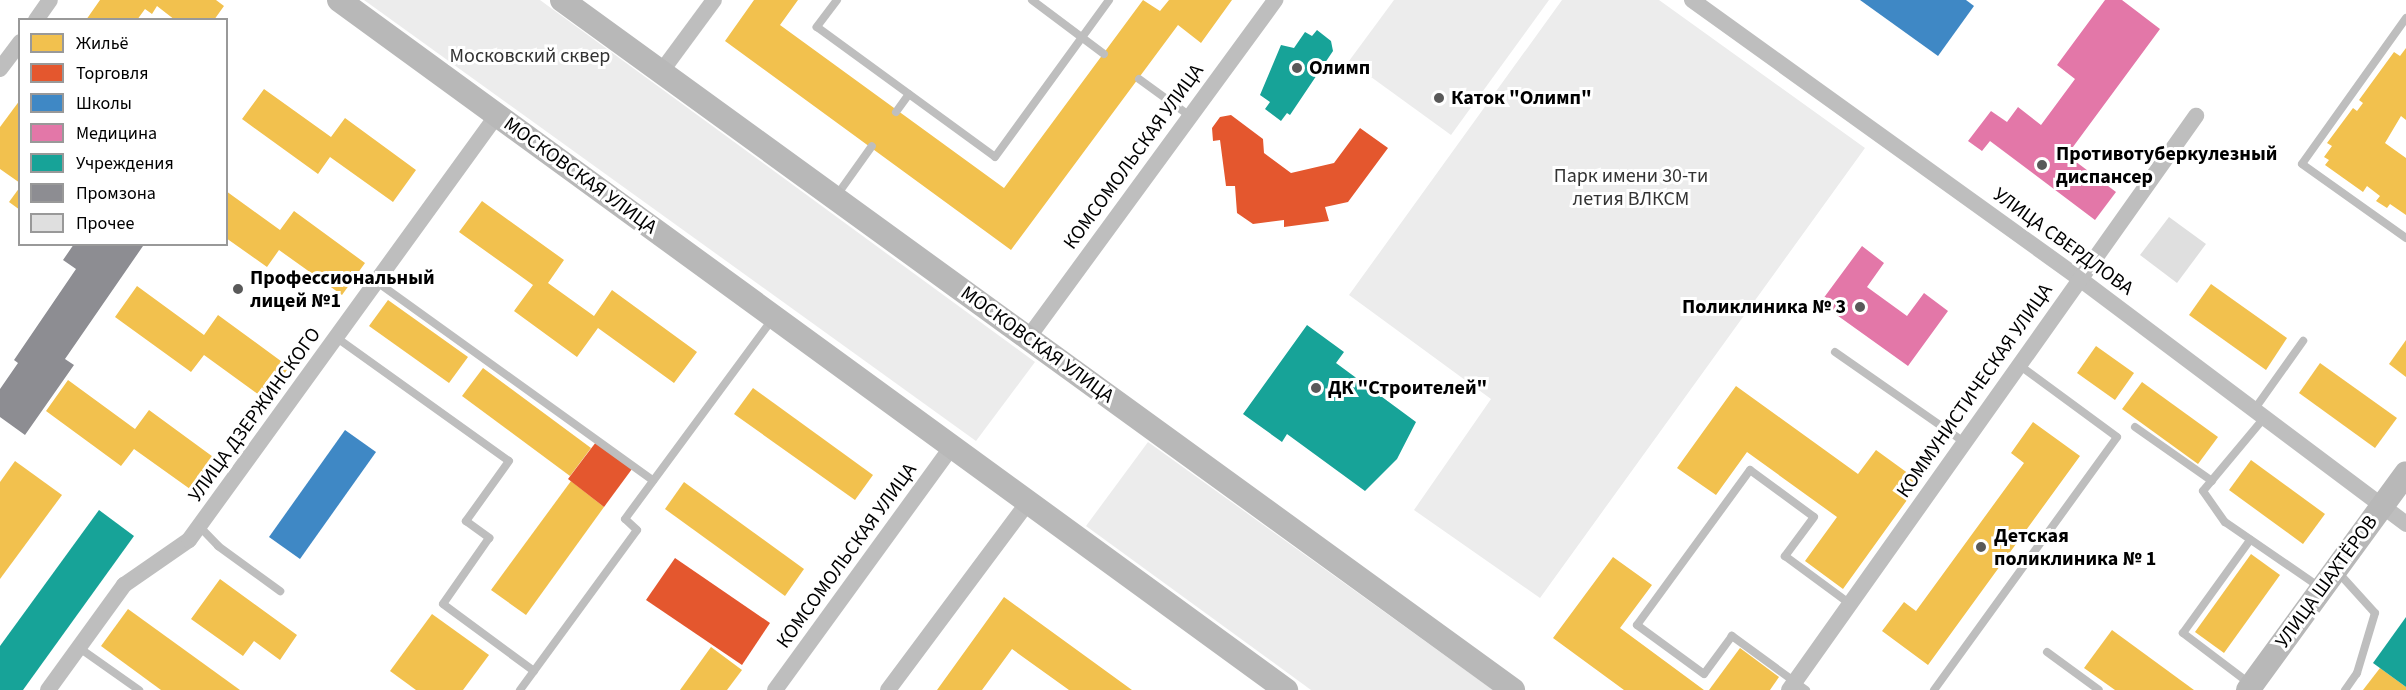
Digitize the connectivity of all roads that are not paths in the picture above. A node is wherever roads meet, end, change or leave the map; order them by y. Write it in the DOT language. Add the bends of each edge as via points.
graph roads {
  1 [pos="50,0"];
  2 [pos="339,0"];
  3 [pos="562,0"];
  4 [pos="714,0"];
  5 [pos="837,0"];
  6 [pos="1032,0"];
  7 [pos="1109,0"];
  8 [pos="1275,0"];
  9 [pos="1692,0"];
  10 [pos="37,18"];
  11 [pos="2406,18"];
  12 [pos="1082,38"];
  13 [pos="18,45"];
  14 [pos="1104,54"];
  15 [pos="0,69"];
  16 [pos="661,72"];
  17 [pos="1139,79"];
  18 [pos="909,94"];
  19 [pos="896,112"];
  20 [pos="497,115"];
  21 [pos="1190,116"];
  22 [pos="2196,116"];
  23 [pos="872,146"];
  24 [pos="835,198"];
  25 [pos="2406,238"];
  26 [pos="2080,279"];
  27 [pos="377,282"];
  28 [pos="774,316"];
  29 [pos="337,338"];
  30 [pos="1028,338"];
  31 [pos="2303,341"];
  32 [pos="1835,352"];
  33 [pos="2019,365"];
  34 [pos="2259,414"];
  35 [pos="2135,427"];
  36 [pos="1964,442"];
  37 [pos="952,446"];
  38 [pos="2406,473"];
  39 [pos="653,480"];
  40 [pos="2212,482"];
  41 [pos="1028,502"];
  42 [pos="2382,507"];
  43 [pos="2406,525"];
  44 [pos="199,526"];
  45 [pos="2250,540"];
  46 [pos="2329,579"];
  47 [pos="280,591"];
  48 [pos="1850,604"];
  49 [pos="78,647"];
  50 [pos="2047,652"];
  51 [pos="534,671"];
  52 [pos="1796,687"];
  53 [pos="2250,688"];
  54 [pos="48,690"];
  55 [pos="139,690"];
  56 [pos="519,690"];
  57 [pos="775,690"];
  58 [pos="888,690"];
  59 [pos="1286,690"];
  60 [pos="1513,690"];
  61 [pos="1934,690"];
  62 [pos="2099,690"];
  63 [pos="2345,690"];
  1 -- 10 [label="street"];
  2 -- 20 [label="main road, МОСКОВСКАЯ УЛИЦА"];
  3 -- 16 [label="main road, МОСКОВСКАЯ УЛИЦА"];
  4 -- 16 [label="street"];
  5 -- 18 [label="lane" via="817,27"];
  6 -- 12 [label="lane"];
  7 -- 12 [label="lane"];
  8 -- 21 [label="street, КОМСОМОЛЬСКАЯ УЛИЦА"];
  9 -- 26 [label="street, УЛИЦА СВЕРДЛОВА"];
  11 -- 25 [label="lane" via="2302,164"];
  12 -- 14 [label="lane"];
  12 -- 18 [label="lane" via="995,157"];
  13 -- 15 [label="street"];
  16 -- 24 [label="main road, МОСКОВСКАЯ УЛИЦА"];
  17 -- 21 [label="lane"];
  18 -- 19 [label="lane"];
  20 -- 27 [label="street, УЛИЦА ДЗЕРЖИНСКОГО"];
  20 -- 28 [label="main road, МОСКОВСКАЯ УЛИЦА"];
  21 -- 30 [label="street, КОМСОМОЛЬСКАЯ УЛИЦА"];
  22 -- 26 [label="street, КОММУНИСТИЧЕСКАЯ УЛИЦА"];
  23 -- 24 [label="lane"];
  24 -- 30 [label="main road, МОСКОВСКАЯ УЛИЦА"];
  26 -- 33 [label="street, КОММУНИСТИЧЕСКАЯ УЛИЦА"];
  26 -- 34 [label="street, УЛИЦА СВЕРДЛОВА"];
  27 -- 29 [label="street, УЛИЦА ДЗЕРЖИНСКОГО"];
  27 -- 39 [label="lane"];
  28 -- 37 [label="main road, МОСКОВСКАЯ УЛИЦА"];
  28 -- 39 [label="lane"];
  29 -- 44 [label="street, УЛИЦА ДЗЕРЖИНСКОГО"];
  29 -- 51 [label="lane" via="509,461 466,521 489,538 442,604"];
  30 -- 60 [label="main road, МОСКОВСКАЯ УЛИЦА"];
  31 -- 34 [label="lane"];
  32 -- 36 [label="lane"];
  33 -- 36 [label="street, КОММУНИСТИЧЕСКАЯ УЛИЦА"];
  33 -- 61 [label="lane" via="2117,437"];
  34 -- 40 [label="lane"];
  34 -- 42 [label="street, УЛИЦА СВЕРДЛОВА"];
  35 -- 40 [label="lane"];
  36 -- 48 [label="street, КОММУНИСТИЧЕСКАЯ УЛИЦА"];
  37 -- 41 [label="main road, МОСКОВСКАЯ УЛИЦА"];
  37 -- 57 [label="street, КОМСОМОЛЬСКАЯ УЛИЦА"];
  38 -- 42 [label="main road, УЛИЦА ШАХТЁРОВ"];
  39 -- 51 [label="lane" via="625,519 637,530"];
  40 -- 45 [label="lane" via="2204,491 2224,522"];
  41 -- 58 [label="street"];
  41 -- 59 [label="main road, МОСКОВСКАЯ УЛИЦА" via="1264,679"];
  42 -- 43 [label="street, УЛИЦА СВЕРДЛОВА"];
  42 -- 46 [label="main road, УЛИЦА ШАХТЁРОВ"];
  44 -- 47 [label="lane" via="218,546"];
  44 -- 49 [label="street, УЛИЦА ДЗЕРЖИНСКОГО" via="189,540 124,585"];
  45 -- 46 [label="lane"];
  45 -- 53 [label="lane" via="2183,633"];
  46 -- 53 [label="main road, УЛИЦА ШАХТЁРОВ"];
  46 -- 63 [label="lane" via="2375,613 2357,673"];
  48 -- 52 [label="street, КОММУНИСТИЧЕСКАЯ УЛИЦА"];
  48 -- 52 [label="lane" via="1785,556 1814,517 1750,470 1637,625 1704,674 1732,636"];
  49 -- 54 [label="street, УЛИЦА ДЗЕРЖИНСКОГО"];
  49 -- 55 [label="lane"];
  50 -- 62 [label="lane"];
  51 -- 56 [label="lane"];
}
